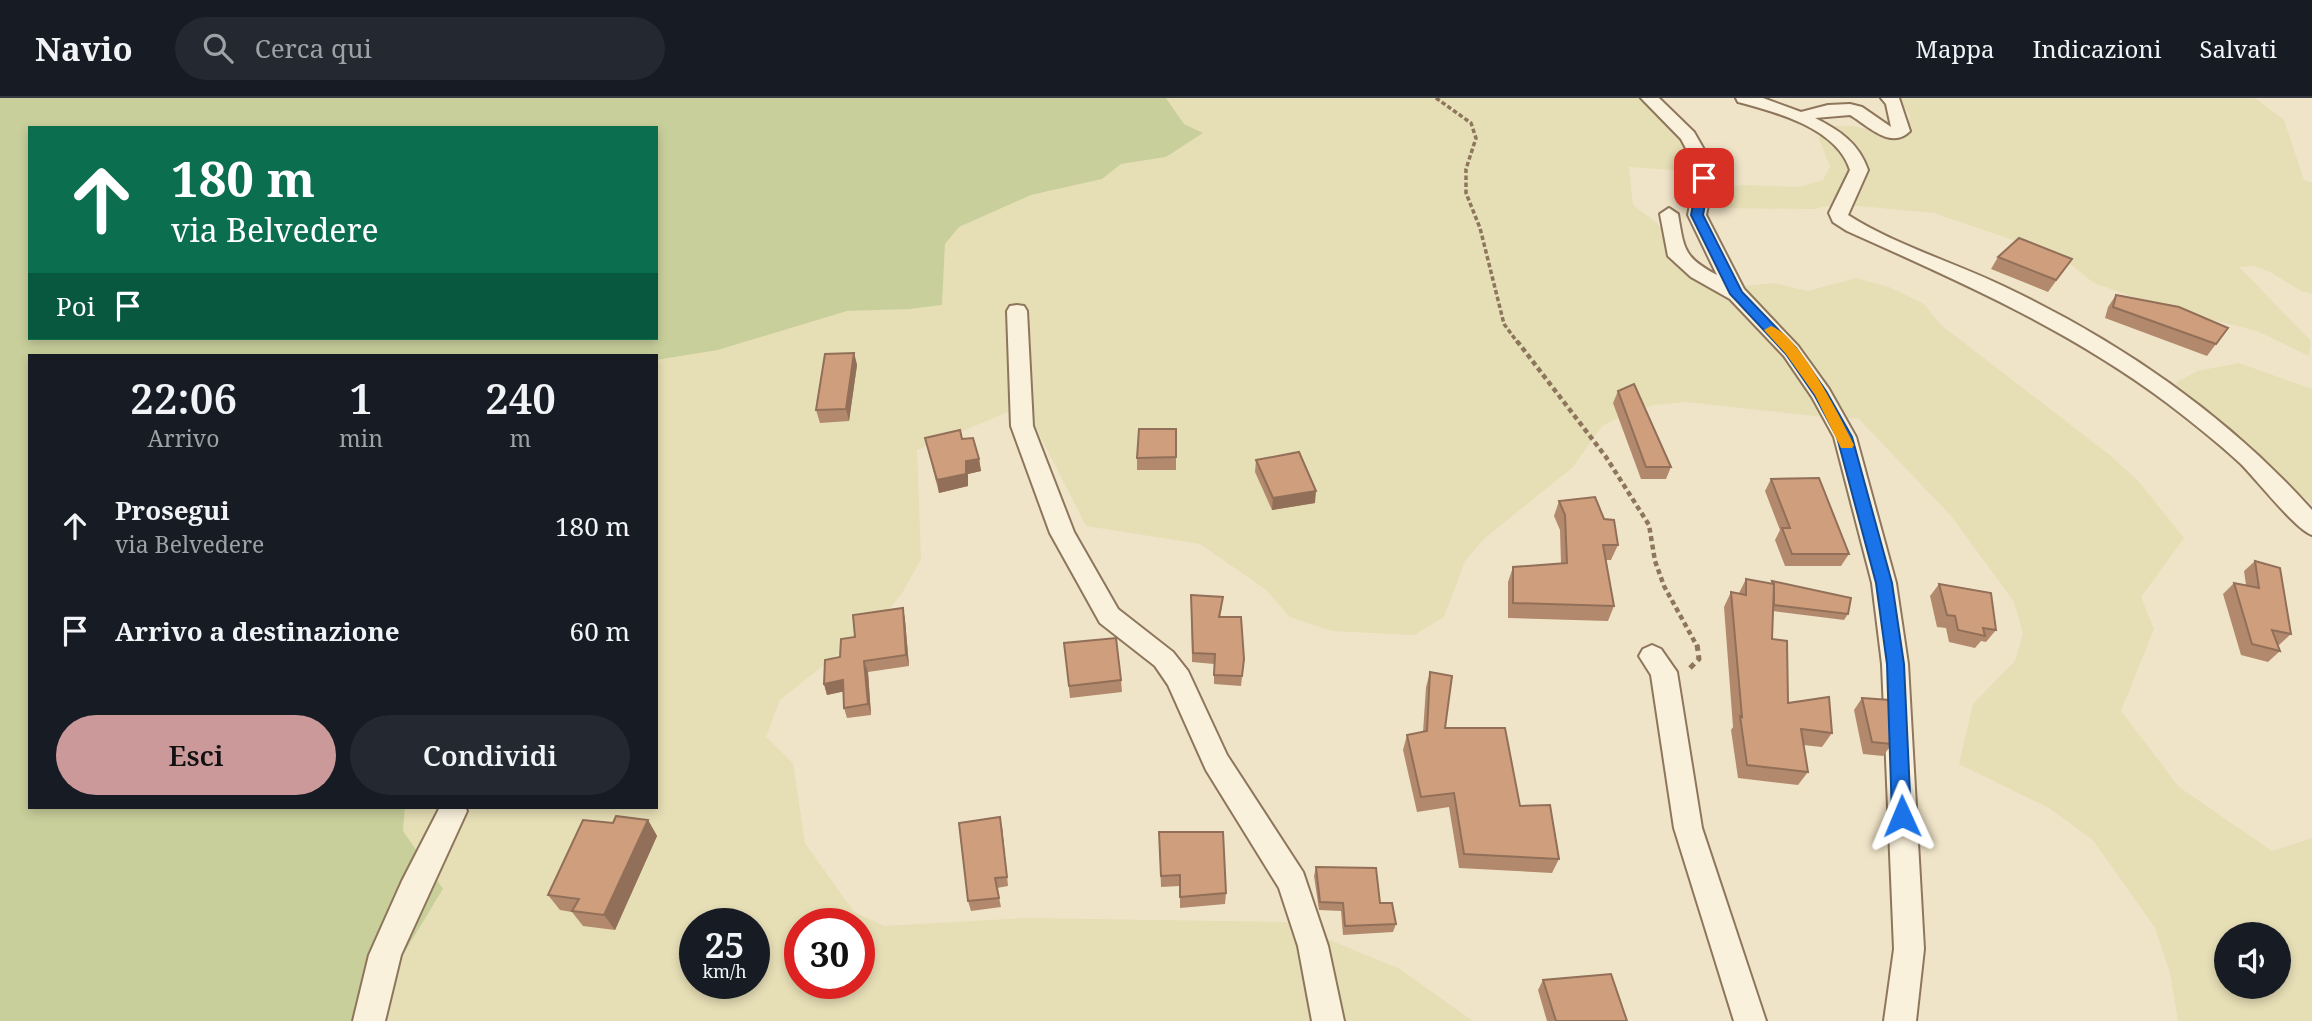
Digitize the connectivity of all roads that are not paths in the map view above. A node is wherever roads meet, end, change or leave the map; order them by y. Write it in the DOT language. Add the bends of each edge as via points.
graph roads {
  1 [pos="1650,98"];
  2 [pos="1744,98"];
  3 [pos="1889,98"];
  4 [pos="1801,118"];
  5 [pos="1669,214"];
  6 [pos="1737,294"];
  7 [pos="1017,312"];
  8 [pos="2312,526"];
  9 [pos="1652,656"];
  10 [pos="453,811"];
  11 [pos="369,1021"];
  12 [pos="1328,1021"];
  13 [pos="1750,1021"];
  14 [pos="1900,1021"];
  1 -- 6 [label="street" via="1688,136 1709,174 1704,178 1697,215"];
  2 -- 4 [label="street"];
  3 -- 4 [label="street" via="1901,131 1894,134 1849,109 1810,112"];
  4 -- 8 [label="street" via="1832,135 1853,154 1859,170 1838,213 1840,218 2013,299 2100,347 2207,424 2287,495"];
  5 -- 6 [label="street" via="1675,252 1698,273"];
  6 -- 14 [label="street" via="1791,351 1845,437 1884,583 1895,664 1909,949"];
  7 -- 12 [label="street" via="1022,426 1062,533 1109,616 1164,659 1179,679 1216,762 1292,882"];
  9 -- 13 [label="street" via="1664,672 1688,828"];
  10 -- 11 [label="street" via="385,956"];
}
